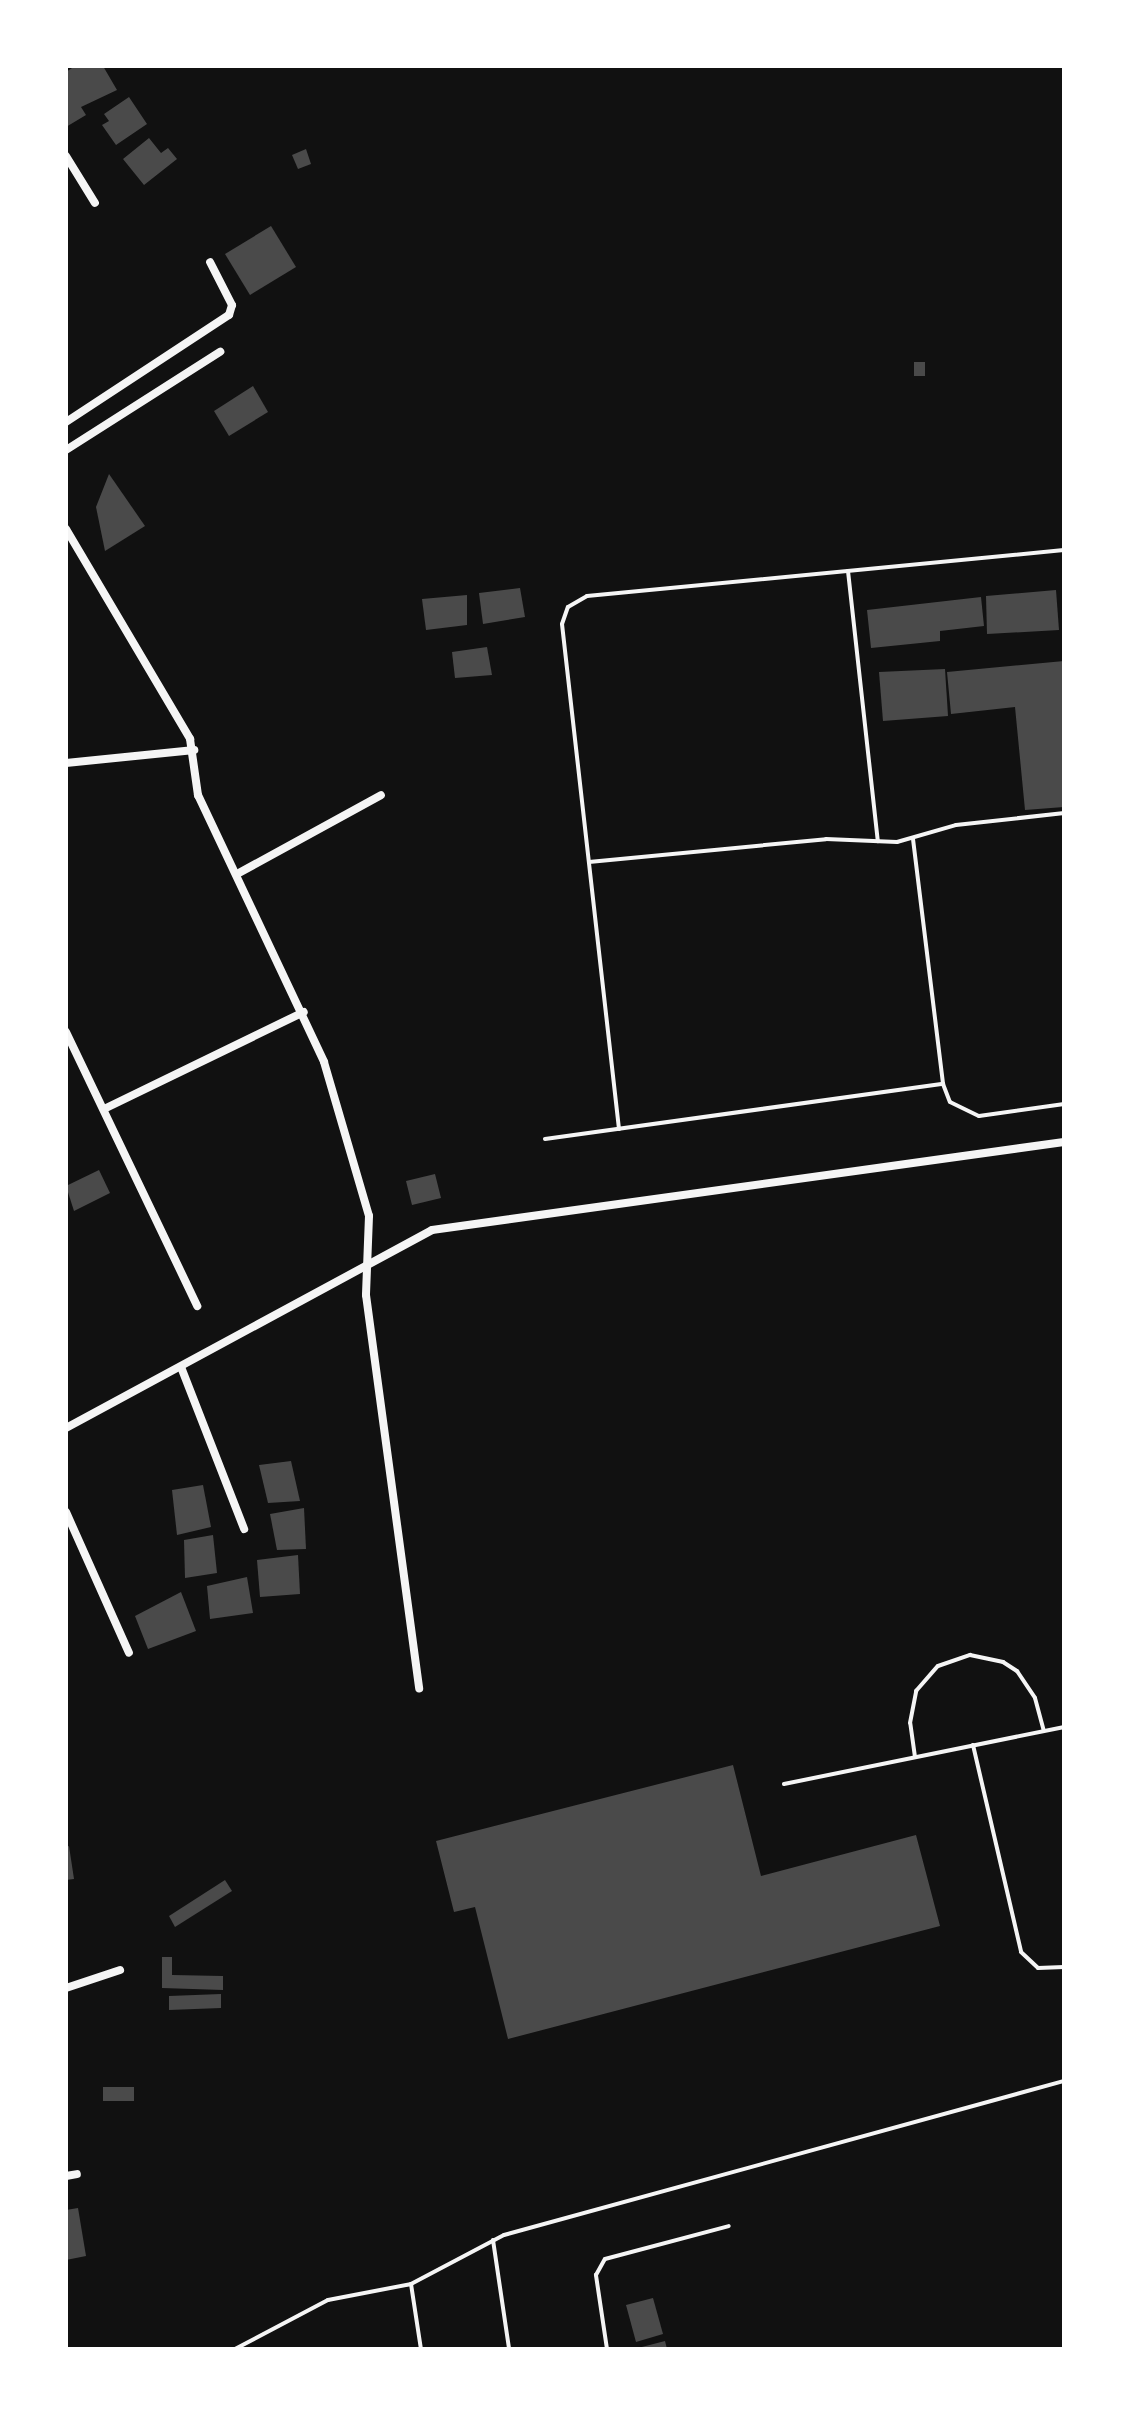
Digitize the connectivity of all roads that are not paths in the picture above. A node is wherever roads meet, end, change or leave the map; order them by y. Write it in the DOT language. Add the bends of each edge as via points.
graph roads {
  1 [pos="66,156"];
  2 [pos="95,203"];
  3 [pos="210,262"];
  4 [pos="220,352"];
  5 [pos="66,422"];
  6 [pos="66,450"];
  7 [pos="66,529"];
  8 [pos="1064,550"];
  9 [pos="848,571"];
  10 [pos="194,750"];
  11 [pos="66,763"];
  12 [pos="381,795"];
  13 [pos="1064,813"];
  14 [pos="913,839"];
  15 [pos="878,841"];
  16 [pos="589,862"];
  17 [pos="237,874"];
  18 [pos="304,1012"];
  19 [pos="66,1032"];
  20 [pos="943,1084"];
  21 [pos="1064,1104"];
  22 [pos="104,1109"];
  23 [pos="619,1129"];
  24 [pos="545,1139"];
  25 [pos="1064,1142"];
  26 [pos="367,1261"];
  27 [pos="197,1306"];
  28 [pos="181,1367"];
  29 [pos="66,1428"];
  30 [pos="66,1512"];
  31 [pos="244,1529"];
  32 [pos="129,1653"];
  33 [pos="419,1688"];
  34 [pos="1064,1727"];
  35 [pos="1044,1731"];
  36 [pos="973,1745"];
  37 [pos="915,1757"];
  38 [pos="784,1784"];
  39 [pos="1064,1967"];
  40 [pos="120,1970"];
  41 [pos="66,1988"];
  42 [pos="1064,2081"];
  43 [pos="77,2174"];
  44 [pos="66,2176"];
  45 [pos="729,2226"];
  46 [pos="493,2240"];
  47 [pos="411,2284"];
  48 [pos="235,2349"];
  49 [pos="421,2349"];
  50 [pos="509,2349"];
  51 [pos="607,2349"];
  1 -- 2 [label="street"];
  3 -- 5 [label="street" via="232,305 229,315"];
  4 -- 6 [label="street"];
  7 -- 10 [label="street"];
  8 -- 9 [label="lane"];
  9 -- 15 [label="lane"];
  9 -- 16 [label="lane" via="587,596 568,607 562,624"];
  10 -- 11 [label="street"];
  10 -- 17 [label="street" via="198,795"];
  12 -- 17 [label="street"];
  13 -- 14 [label="lane" via="956,825"];
  14 -- 15 [label="lane"];
  14 -- 20 [label="lane"];
  15 -- 16 [label="lane" via="826,839"];
  16 -- 23 [label="lane"];
  17 -- 18 [label="street"];
  18 -- 22 [label="street"];
  18 -- 26 [label="street" via="369,1216"];
  19 -- 22 [label="street"];
  20 -- 21 [label="lane" via="950,1102 971,1115"];
  20 -- 23 [label="lane"];
  22 -- 27 [label="street"];
  23 -- 24 [label="lane"];
  25 -- 26 [label="street" via="448,1226 414,1236"];
  26 -- 28 [label="street"];
  26 -- 33 [label="street" via="366,1295"];
  28 -- 29 [label="street"];
  28 -- 31 [label="street"];
  30 -- 32 [label="street"];
  34 -- 35 [label="lane"];
  35 -- 36 [label="lane"];
  35 -- 37 [label="lane" via="1035,1698 1017,1671 995,1659 970,1655 938,1666 916,1691 910,1723"];
  36 -- 37 [label="lane"];
  36 -- 39 [label="lane" via="1021,1952 1038,1968"];
  37 -- 38 [label="lane"];
  40 -- 41 [label="street"];
  42 -- 46 [label="lane"];
  43 -- 44 [label="street"];
  45 -- 51 [label="lane" via="605,2259 596,2275"];
  46 -- 47 [label="lane" via="431,2278"];
  46 -- 50 [label="lane"];
  47 -- 48 [label="lane" via="328,2300"];
  47 -- 49 [label="lane"];
}
